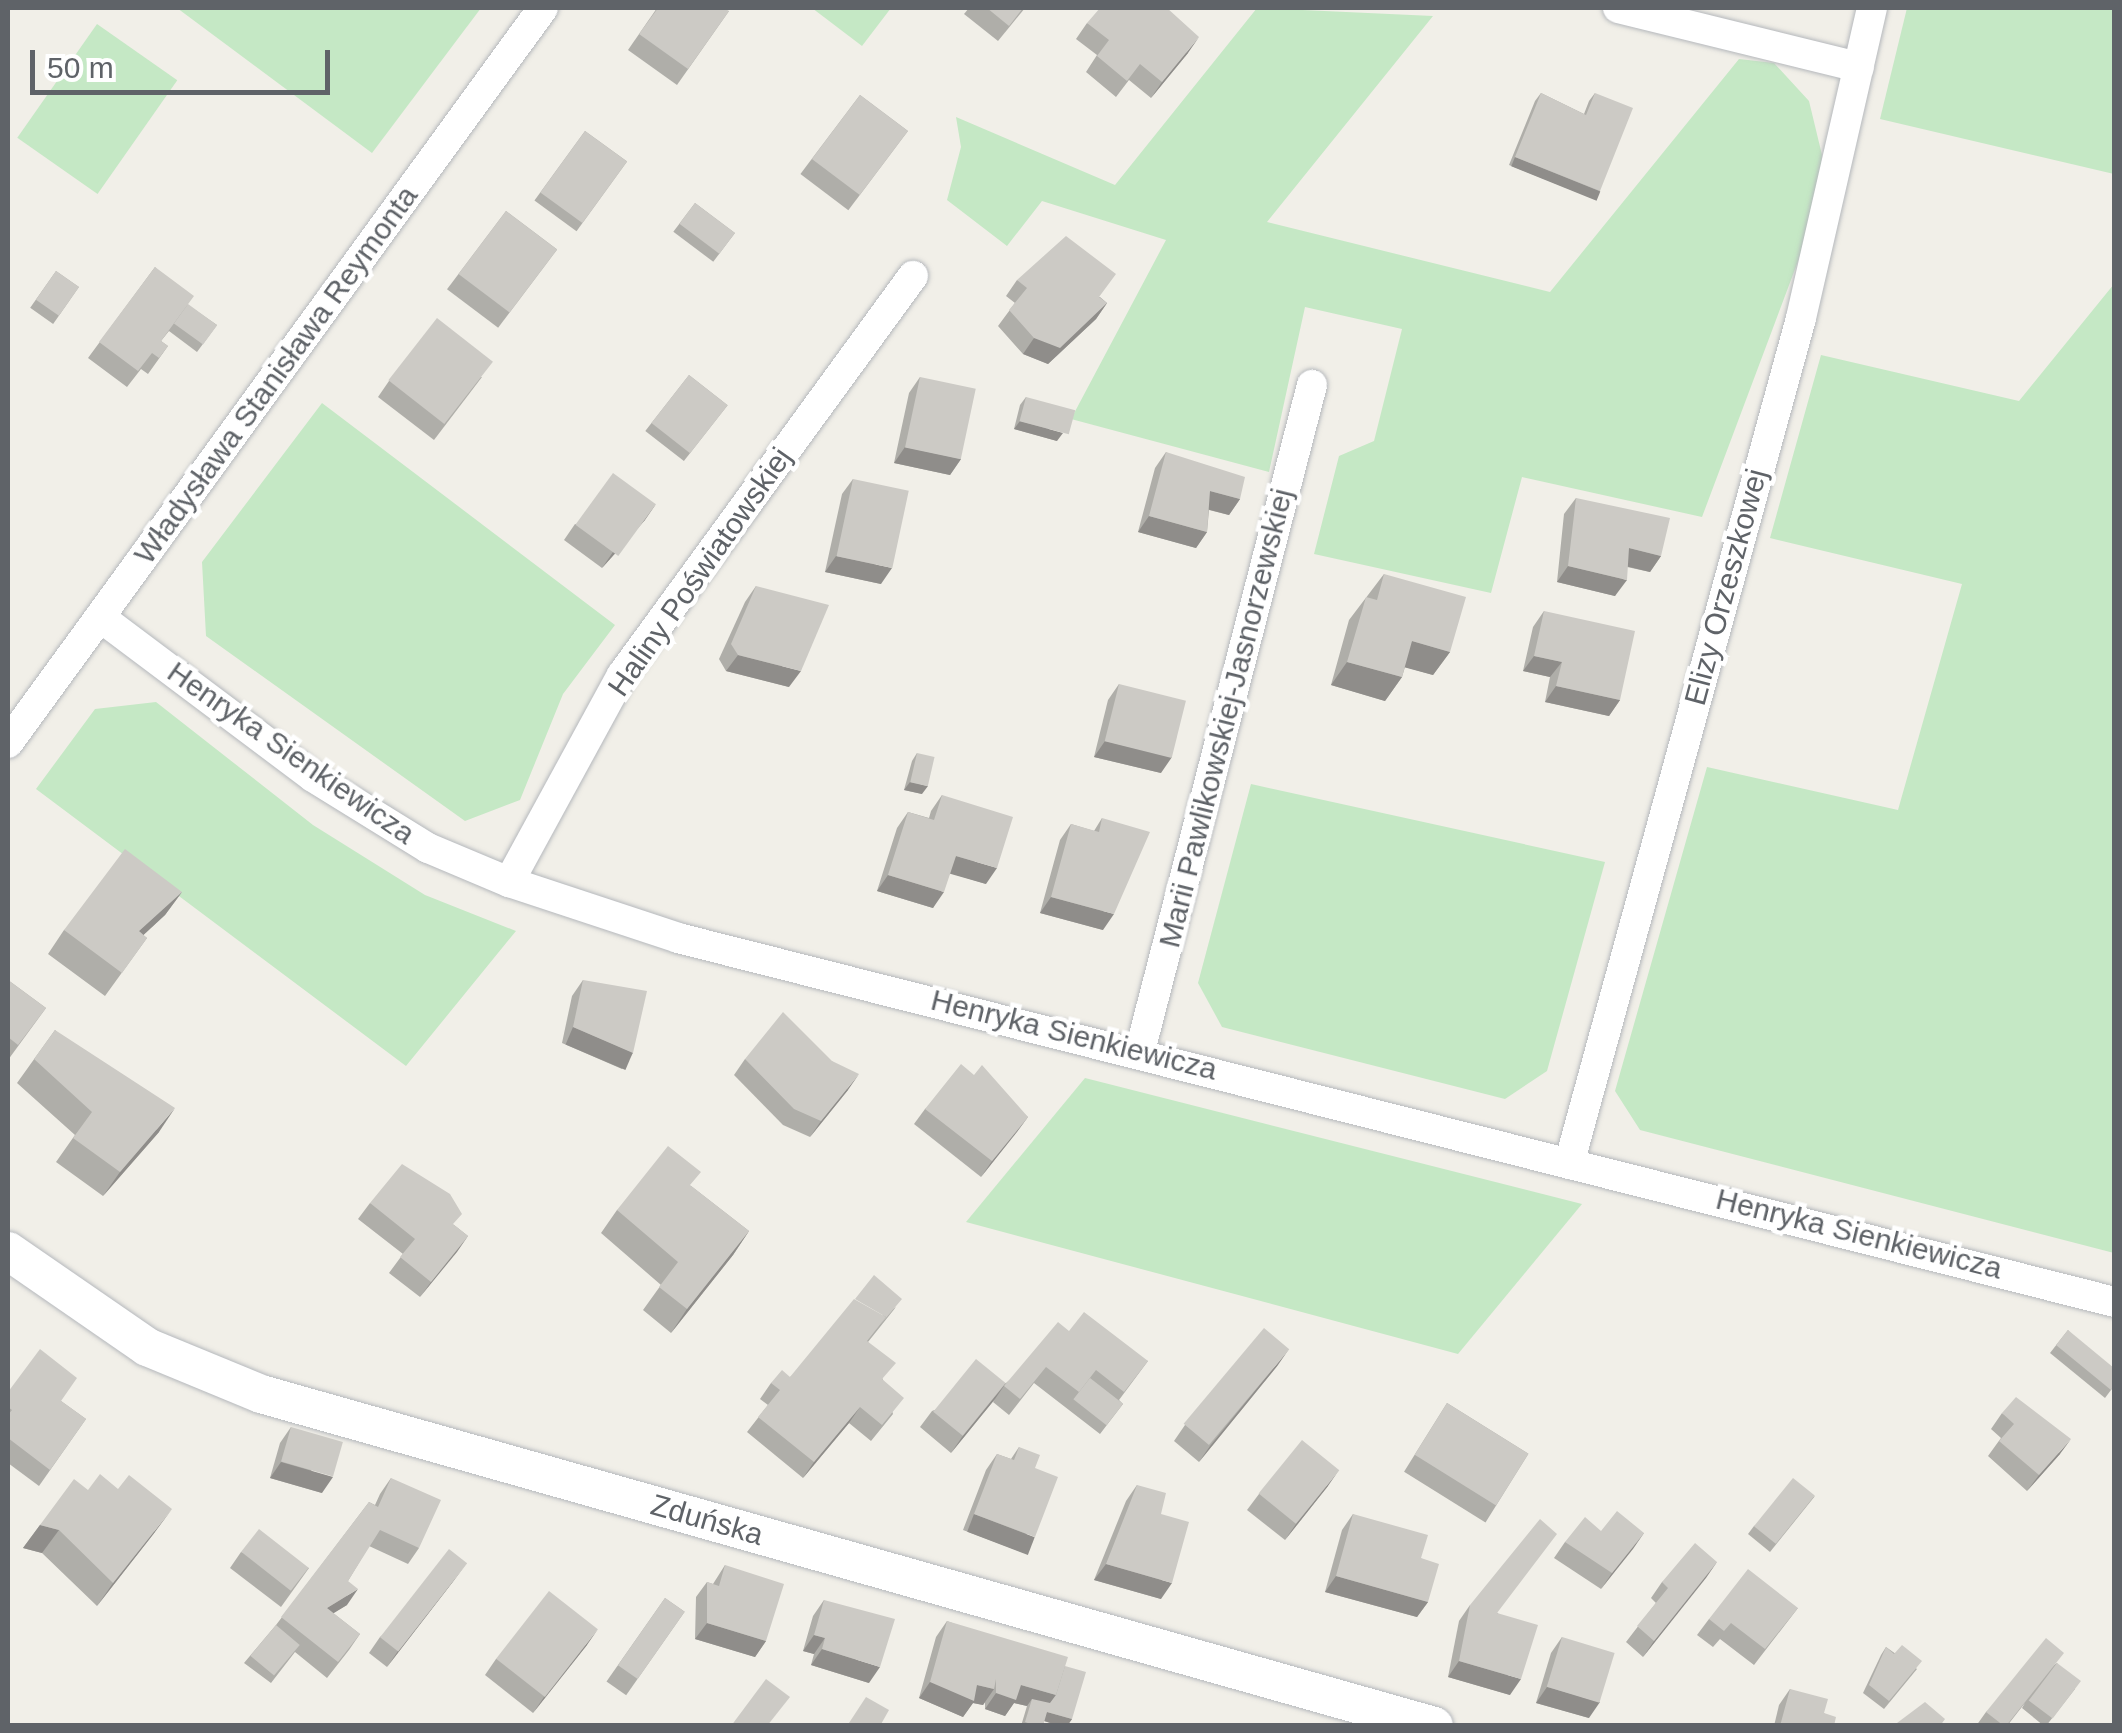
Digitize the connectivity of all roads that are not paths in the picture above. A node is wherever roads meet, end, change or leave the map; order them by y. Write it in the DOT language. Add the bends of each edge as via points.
graph roads {
  1 [pos="543,8"];
  2 [pos="1618,8"];
  3 [pos="1872,8"];
  4 [pos="1859,68"];
  5 [pos="913,276"];
  6 [pos="1312,386"];
  7 [pos="100,617"];
  8 [pos="8,742"];
  9 [pos="509,882"];
  10 [pos="1140,1051"];
  11 [pos="1568,1164"];
  12 [pos="8,1251"];
  13 [pos="2114,1302"];
  14 [pos="1434,1726"];
  1 -- 7 [label="street, Władysława Stanisława Reymonta"];
  2 -- 4 [label="street"];
  3 -- 4 [label="street, Elizy Orzeszkowej"];
  4 -- 11 [label="street, Elizy Orzeszkowej" via="1801,318"];
  5 -- 9 [label="street, Haliny Poświatowskiej" via="622,676"];
  6 -- 10 [label="street, Marii Pawlikowskiej-Jasnorzewskiej"];
  7 -- 8 [label="street, Władysława Stanisława Reymonta"];
  7 -- 9 [label="street, Henryka Sienkiewicza" via="313,776 428,848"];
  9 -- 10 [label="street, Henryka Sienkiewicza" via="678,938"];
  10 -- 11 [label="street, Henryka Sienkiewicza"];
  11 -- 13 [label="street, Henryka Sienkiewicza"];
  12 -- 14 [label="street, Zduńska" via="147,1347 262,1394"];
}
